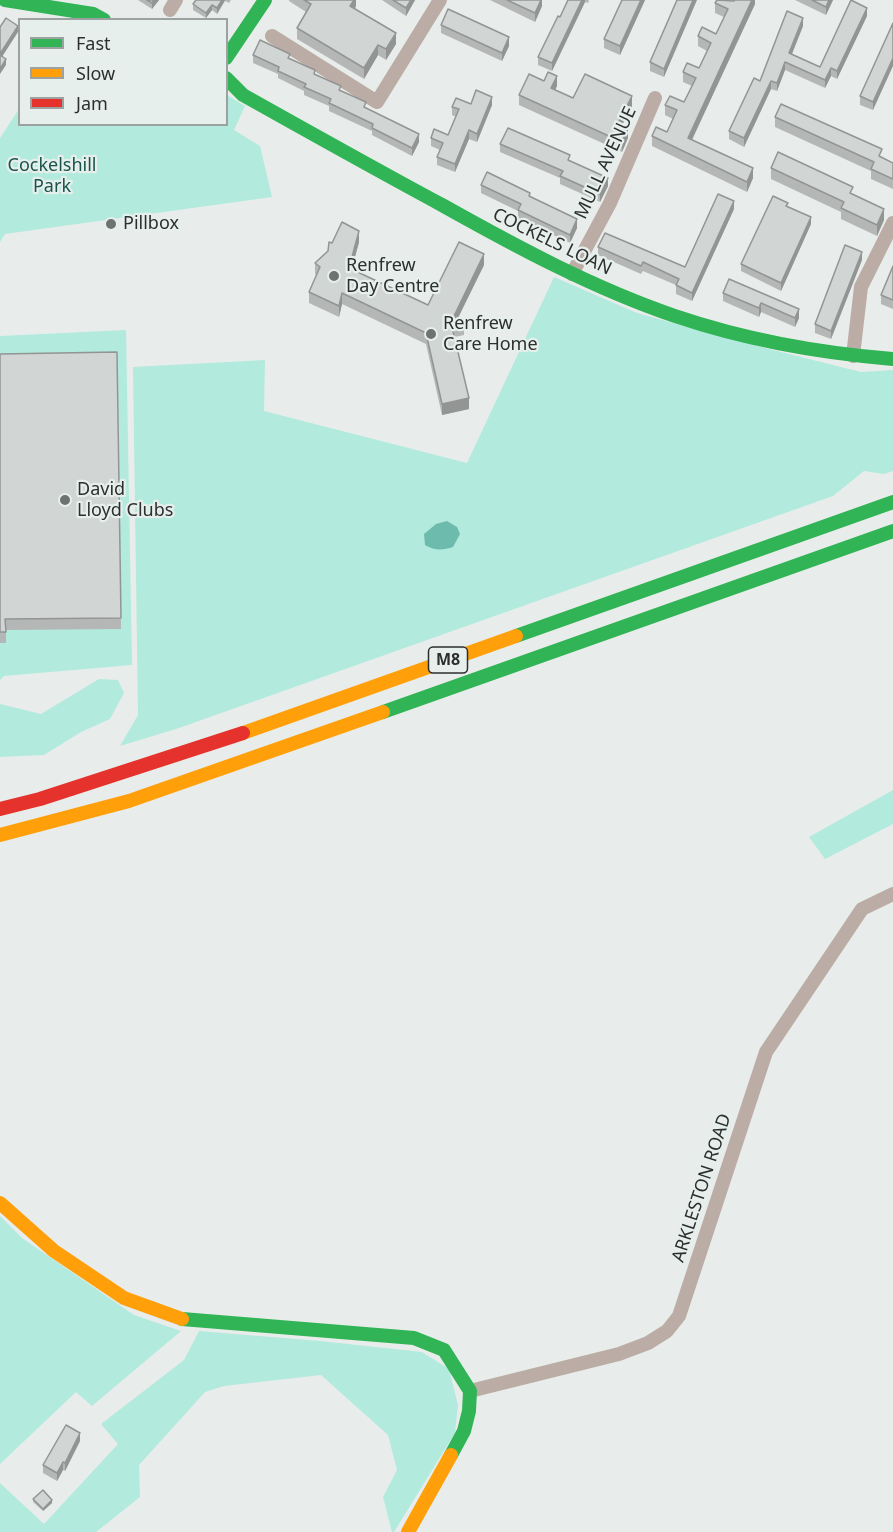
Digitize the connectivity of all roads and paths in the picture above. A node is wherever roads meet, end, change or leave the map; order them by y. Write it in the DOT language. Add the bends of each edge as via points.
graph roads {
  1 [pos="6,0"];
  2 [pos="265,0"];
  3 [pos="440,0"];
  4 [pos="98,11"];
  5 [pos="272,36"];
  6 [pos="228,55"];
  7 [pos="228,80"];
  8 [pos="655,98"];
  9 [pos="893,223"];
  10 [pos="572,274"];
  11 [pos="854,356"];
  12 [pos="893,358"];
  13 [pos="893,502"];
  14 [pos="893,531"];
  15 [pos="0,809"];
  16 [pos="0,835"];
  17 [pos="893,894"];
  18 [pos="0,1203"];
  19 [pos="470,1391"];
  20 [pos="408,1532"];
  1 -- 4 [label="main road"];
  2 -- 6 [label="main road"];
  3 -- 5 [label="street" via="377,102"];
  7 -- 10 [label="main road, COCKELS LOAN" via="243,94"];
  8 -- 10 [label="street, MULL AVENUE" via="610,203"];
  9 -- 11 [label="street" via="861,287"];
  10 -- 11 [label="main road, COCKELS LOAN" via="698,324"];
  11 -- 12 [label="main road, COCKELS LOAN"];
  13 -- 15 [label="main road, M8" via="246,732"];
  14 -- 16 [label="main road, M8" via="213,773 129,801"];
  17 -- 19 [label="street, ARKLESTON ROAD" via="862,909 766,1052 679,1316 667,1331 619,1354"];
  18 -- 19 [label="main road" via="54,1251 124,1298 187,1321 414,1338 444,1350"];
  19 -- 20 [label="main road" via="464,1431"];
}
